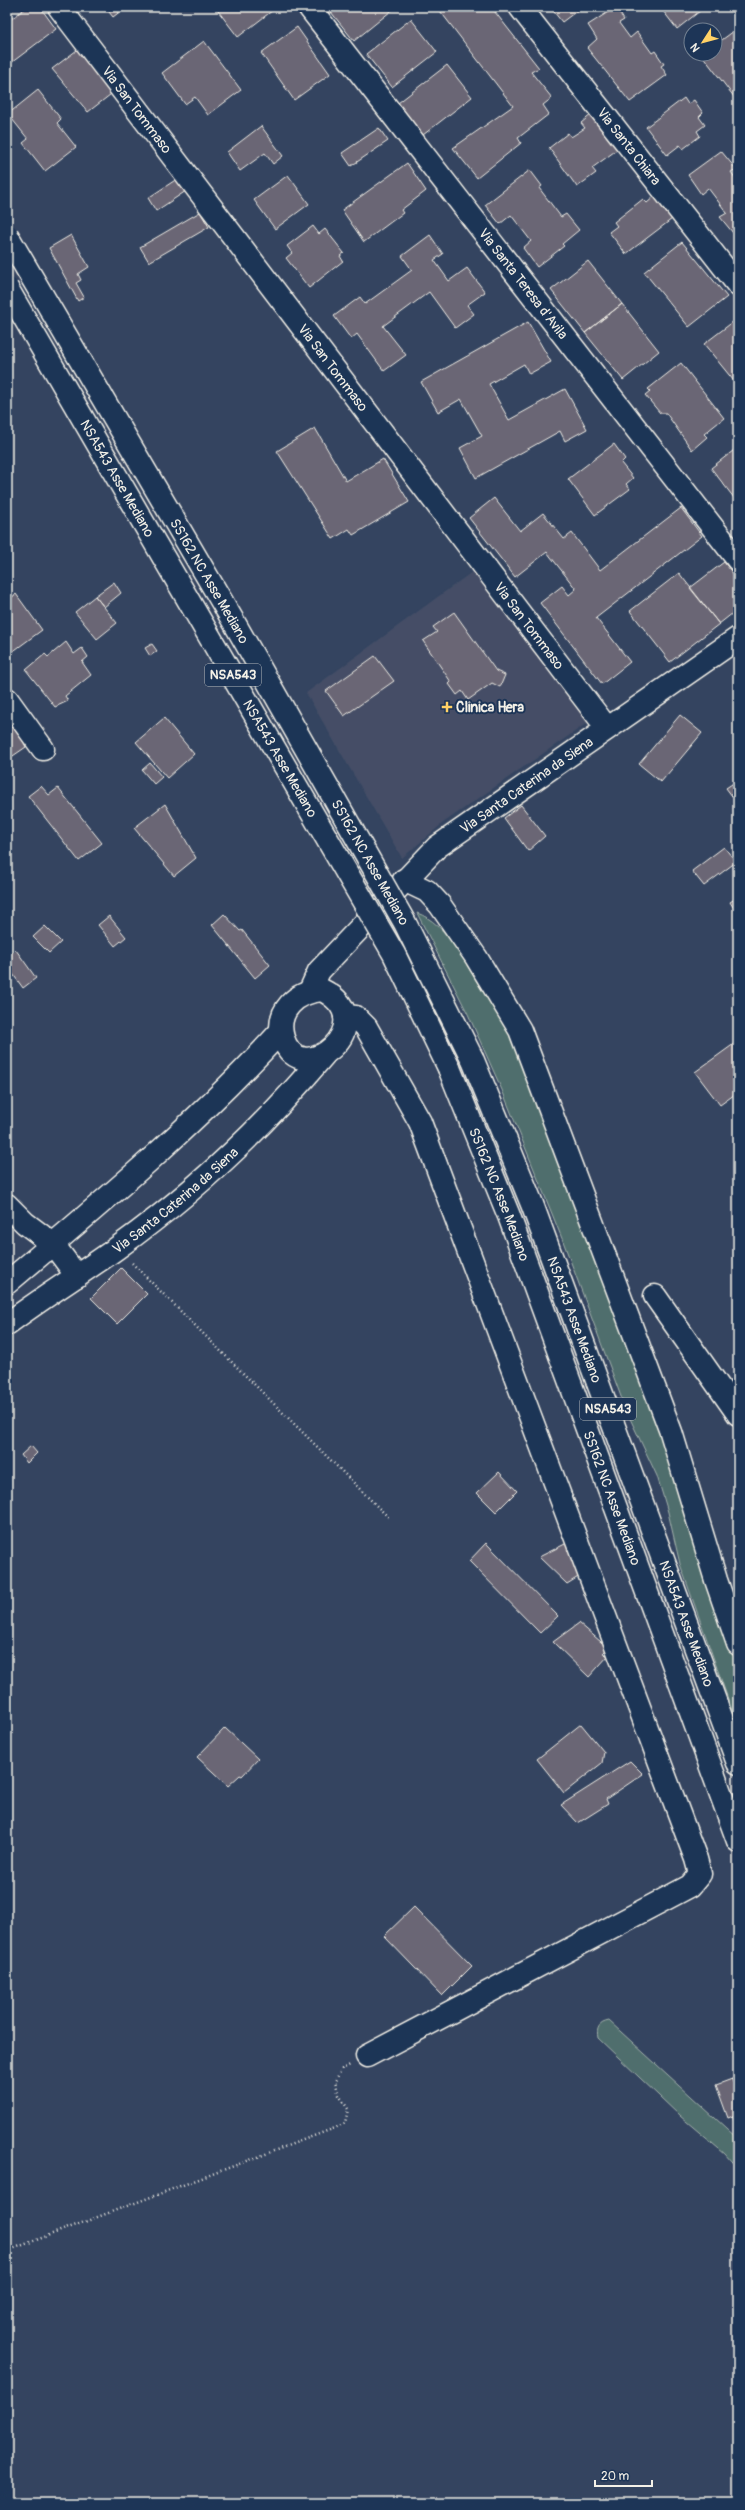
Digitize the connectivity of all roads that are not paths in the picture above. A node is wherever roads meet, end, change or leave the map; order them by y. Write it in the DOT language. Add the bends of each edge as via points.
graph roads {
  1 [pos="59,7"];
  2 [pos="309,7"];
  3 [pos="520,7"];
  4 [pos="7,235"];
  5 [pos="738,285"];
  6 [pos="7,288"];
  7 [pos="738,560"];
  8 [pos="738,638"];
  9 [pos="7,699"];
  10 [pos="608,728"];
  11 [pos="44,749"];
  12 [pos="404,880"];
  13 [pos="335,954"];
  14 [pos="310,991"];
  15 [pos="333,996"];
  16 [pos="345,1016"];
  17 [pos="281,1031"];
  18 [pos="324,1055"];
  19 [pos="472,1058"];
  20 [pos="449,1068"];
  21 [pos="7,1205"];
  22 [pos="53,1244"];
  23 [pos="76,1276"];
  24 [pos="7,1283"];
  25 [pos="655,1296"];
  26 [pos="7,1324"];
  27 [pos="738,1414"];
  28 [pos="738,1644"];
  29 [pos="738,1763"];
  30 [pos="738,1841"];
  31 [pos="367,2056"];
  1 -- 10 [label="main road, Via San Tommaso"];
  2 -- 7 [label="main road, Via Santa Teresa d'Avila"];
  3 -- 5 [label="main road, Via Santa Chiara"];
  4 -- 19 [label="main road, SS162 NC Asse Mediano, bridge" via="235,624 401,916"];
  6 -- 20 [label="main road, NSA543 Asse Mediano / NSA543, bridge" via="394,954"];
  8 -- 10 [label="main road, Via Santa Caterina da Siena"];
  9 -- 11 [label="main road"];
  10 -- 12 [label="main road, Via Santa Caterina da Siena" via="436,847"];
  12 -- 13 [label="main road, Via Santa Caterina da Siena"];
  12 -- 28 [label="main road" via="427,891 440,904 520,1030 668,1425"];
  13 -- 14 [label="main road, Via Santa Caterina da Siena" via="314,978"];
  13 -- 15 [label="main road" via="330,967"];
  14 -- 15 [label="main road" via="322,990"];
  14 -- 17 [label="main road" via="296,998 287,1008 281,1020"];
  15 -- 16 [label="main road" via="341,1005"];
  16 -- 18 [label="main road" via="345,1028 340,1039"];
  16 -- 31 [label="main road" via="356,1017 366,1027 420,1122 700,1874 690,1886"];
  17 -- 18 [label="main road" via="285,1043 293,1054 315,1059"];
  17 -- 22 [label="main road" via="232,1084"];
  18 -- 23 [label="main road, Via Santa Caterina da Siena" via="248,1140 192,1190"];
  19 -- 29 [label="main road, NSA543 Asse Mediano / NSA543" via="532,1204"];
  20 -- 30 [label="main road, SS162 NC Asse Mediano" via="509,1216"];
  21 -- 22 [label="main road" via="25,1223"];
  22 -- 23 [label="main road"];
  22 -- 24 [label="main road"];
  23 -- 26 [label="main road, Via Santa Caterina da Siena"];
  25 -- 27 [label="main road"];
}
